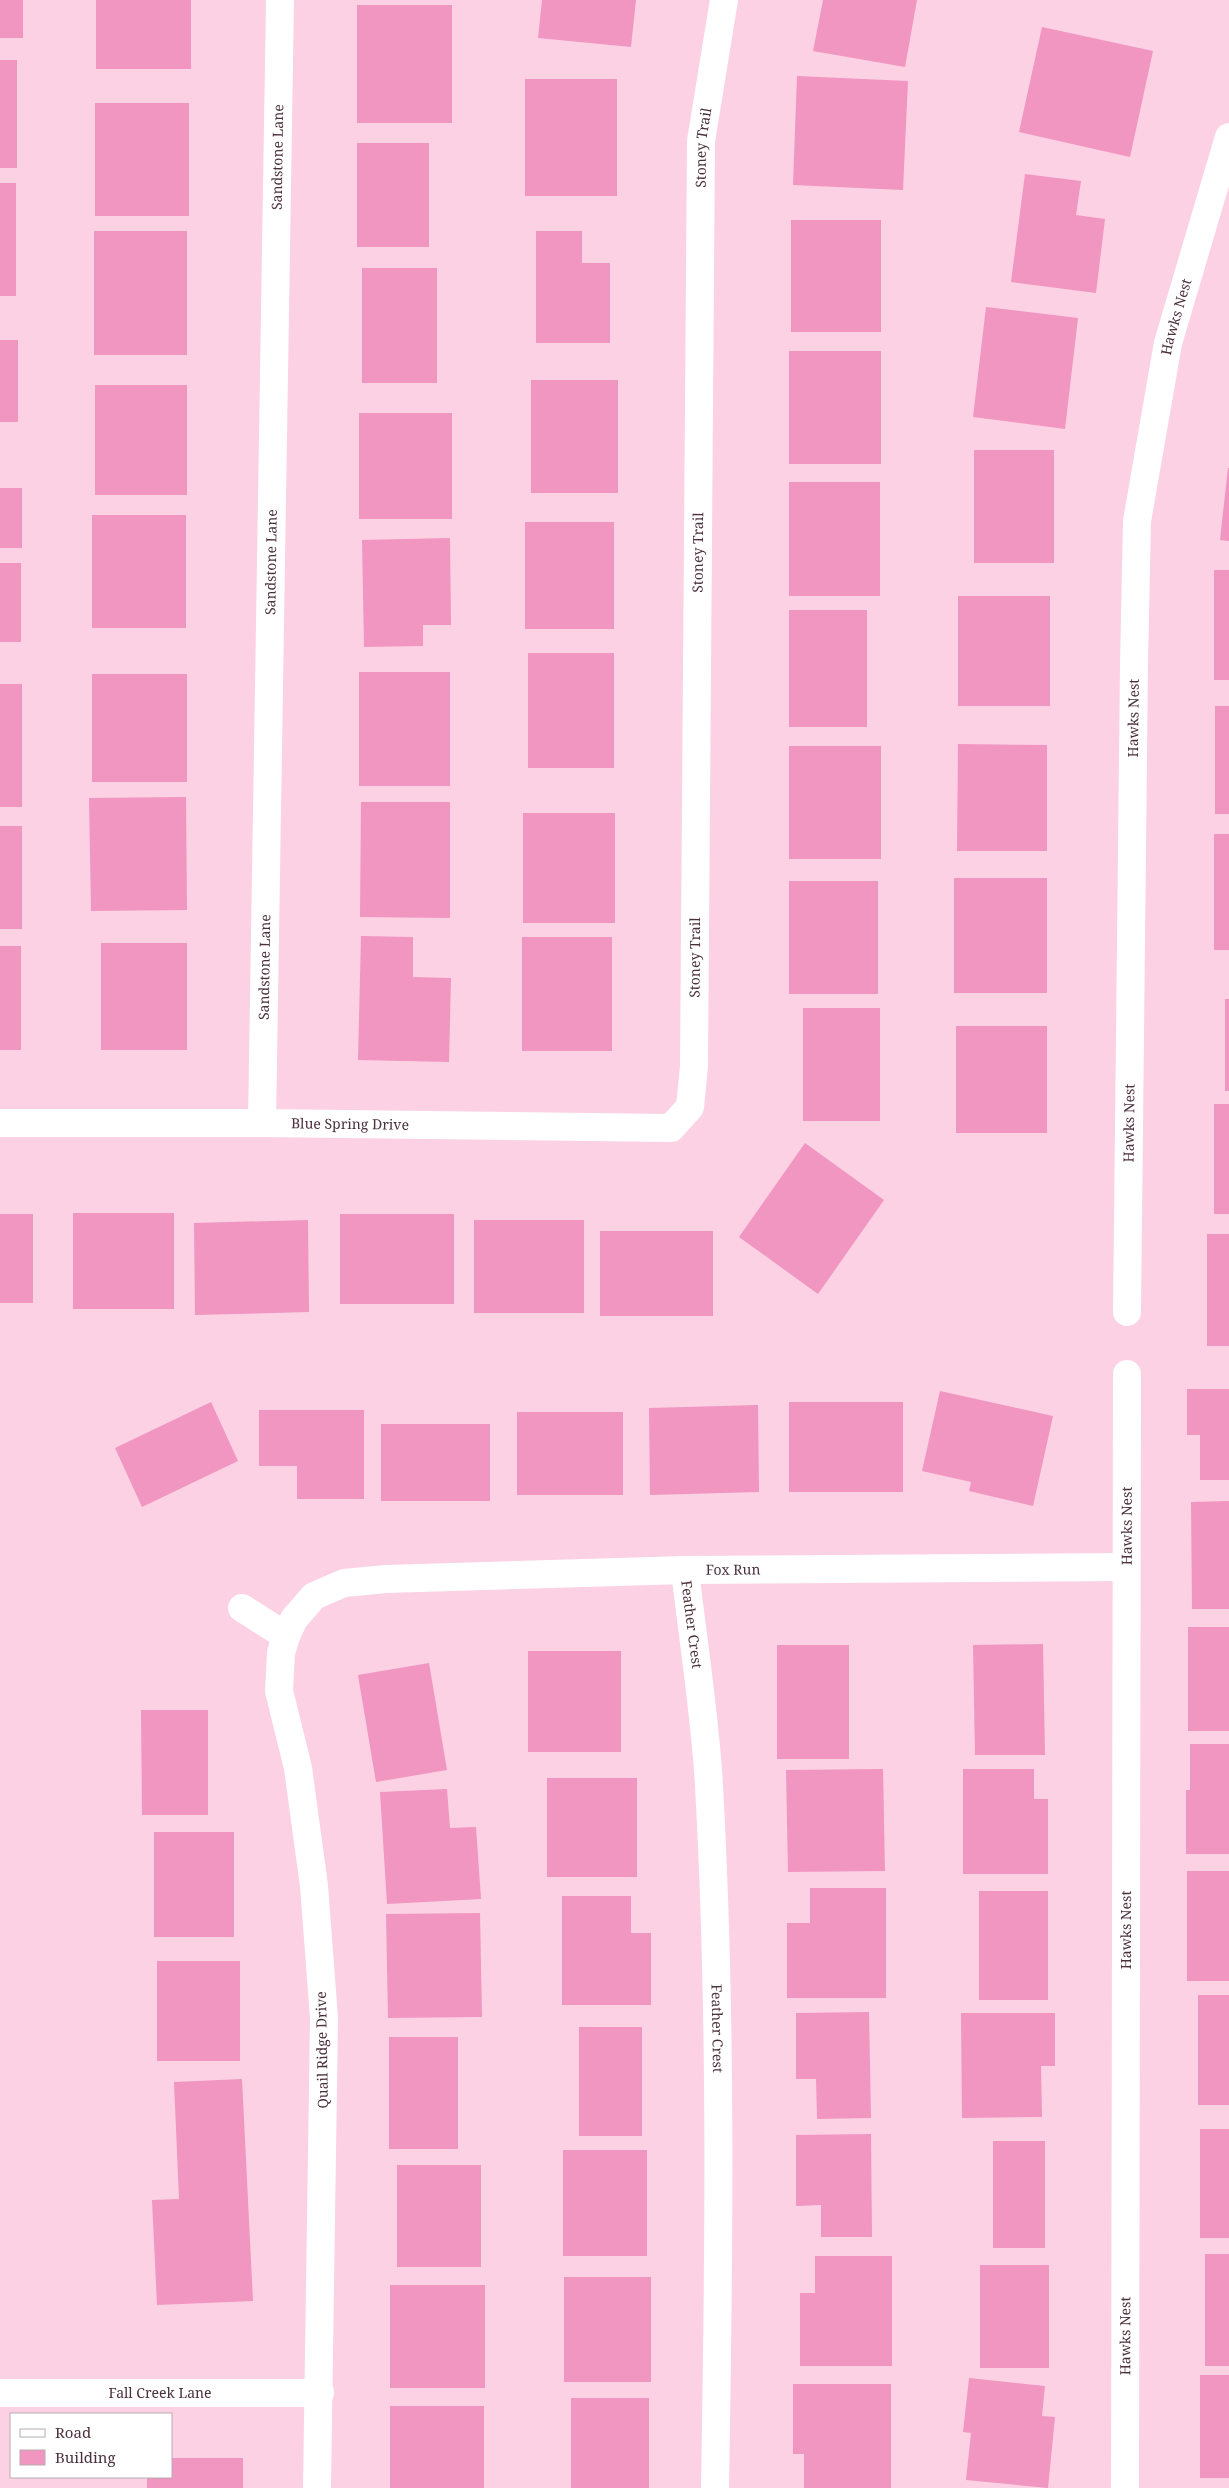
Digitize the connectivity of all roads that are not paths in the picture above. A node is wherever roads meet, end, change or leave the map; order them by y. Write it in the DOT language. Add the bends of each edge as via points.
graph roads {
  1 [pos="280,0"];
  2 [pos="724,0"];
  3 [pos="1229,137"];
  4 [pos="690,1106"];
  5 [pos="0,1123"];
  6 [pos="262,1123"];
  7 [pos="1127,1312"];
  8 [pos="1127,1374"];
  9 [pos="1126,1567"];
  10 [pos="685,1570"];
  11 [pos="242,1608"];
  12 [pos="290,1628"];
  13 [pos="320,2393"];
  14 [pos="0,2394"];
  15 [pos="317,2488"];
  16 [pos="715,2488"];
  17 [pos="1125,2488"];
  1 -- 6 [label="street, Sandstone Lane"];
  2 -- 4 [label="street, Stoney Trail" via="701,141 694,1046"];
  3 -- 7 [label="street, Hawks Nest" via="1168,343 1137,521"];
  4 -- 6 [label="street, Blue Spring Drive" via="671,1128"];
  5 -- 6 [label="street, Blue Spring Drive"];
  8 -- 9 [label="street, Hawks Nest"];
  9 -- 10 [label="street, Fox Run"];
  9 -- 17 [label="street, Hawks Nest"];
  10 -- 12 [label="street, Fox Run" via="344,1583 314,1596"];
  10 -- 16 [label="street, Feather Crest" via="709,1794 718,2064"];
  11 -- 12 [label="street"];
  12 -- 13 [label="street, Quail Ridge Drive" via="282,1653 279,1691 299,1778 314,1886 324,2018"];
  13 -- 14 [label="street, Fall Creek Lane"];
  13 -- 15 [label="street, Quail Ridge Drive"];
}
